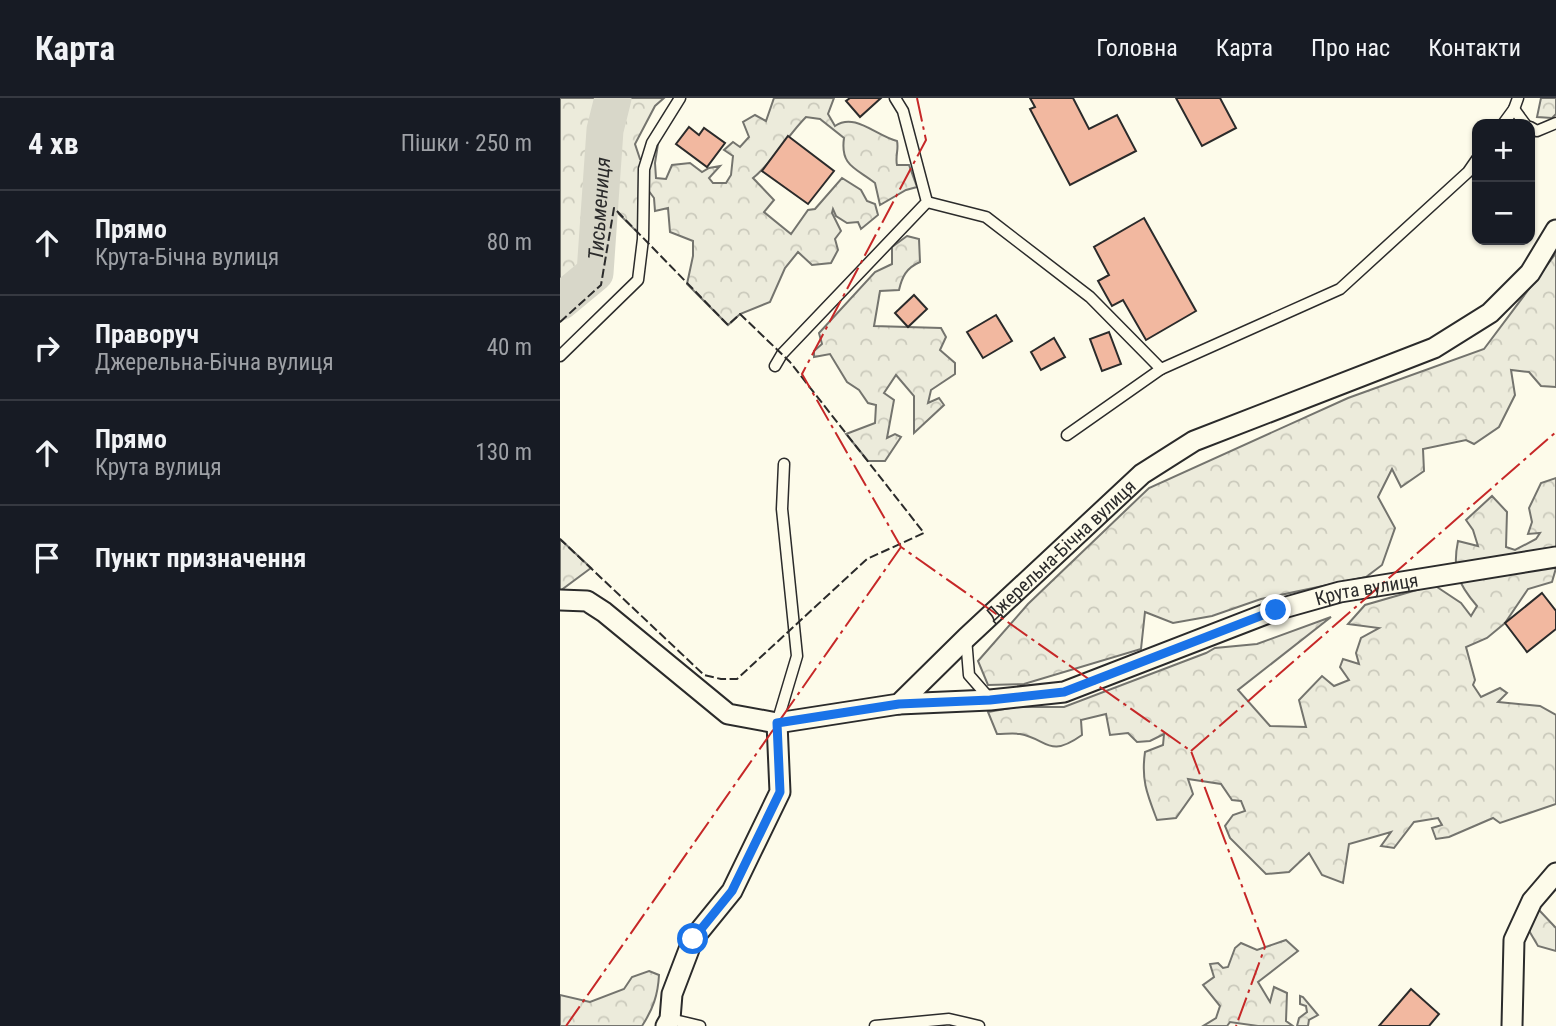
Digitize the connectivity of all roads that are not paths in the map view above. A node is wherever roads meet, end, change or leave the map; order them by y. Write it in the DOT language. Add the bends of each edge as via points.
graph roads {
  1 [pos="680,98"];
  2 [pos="895,98"];
  3 [pos="904,98"];
  4 [pos="1518,98"];
  5 [pos="1514,109"];
  6 [pos="903,111"];
  7 [pos="1507,119"];
  8 [pos="1521,119"];
  9 [pos="1556,123"];
  10 [pos="1535,130"];
  11 [pos="1472,166"];
  12 [pos="927,202"];
  13 [pos="1556,230"];
  14 [pos="560,356"];
  15 [pos="775,366"];
  16 [pos="1161,369"];
  17 [pos="1067,435"];
  18 [pos="784,464"];
  19 [pos="1556,557"];
  20 [pos="560,600"];
  21 [pos="965,639"];
  22 [pos="990,700"];
  23 [pos="899,704"];
  24 [pos="777,723"];
  25 [pos="1556,873"];
  26 [pos="668,1022"];
  27 [pos="700,1026"];
  28 [pos="875,1026"];
  29 [pos="979,1026"];
  30 [pos="1512,1026"];
  1 -- 14 [label="lane" via="652,143 644,169 638,280"];
  2 -- 6 [label="lane"];
  3 -- 6 [label="lane"];
  4 -- 5 [label="lane"];
  5 -- 7 [label="lane"];
  5 -- 8 [label="lane"];
  6 -- 12 [label="lane"];
  9 -- 10 [label="lane"];
  11 -- 16 [label="lane" via="1340,289"];
  12 -- 15 [label="lane"];
  12 -- 16 [label="lane" via="986,217 1090,297"];
  13 -- 21 [label="street, Джерельна-Бічна вулиця" via="1530,272 1490,313 1434,348 1194,441 1142,474"];
  16 -- 17 [label="lane"];
  18 -- 24 [label="lane" via="782,509 797,656"];
  19 -- 22 [label="street, Крута вулиця" via="1340,592 1276,610 1064,692"];
  20 -- 24 [label="street" via="596,606 728,714"];
  21 -- 22 [label="lane" via="969,675"];
  21 -- 23 [label="street, Джерельна-Бічна вулиця"];
  22 -- 23 [label="street, Крута вулиця"];
  23 -- 24 [label="street"];
  24 -- 26 [label="street" via="780,792 732,891 693,939 672,994"];
  25 -- 30 [label="street" via="1532,901 1514,940"];
  26 -- 27 [label="lane"];
  28 -- 29 [label="lane" via="949,1019"];
}
